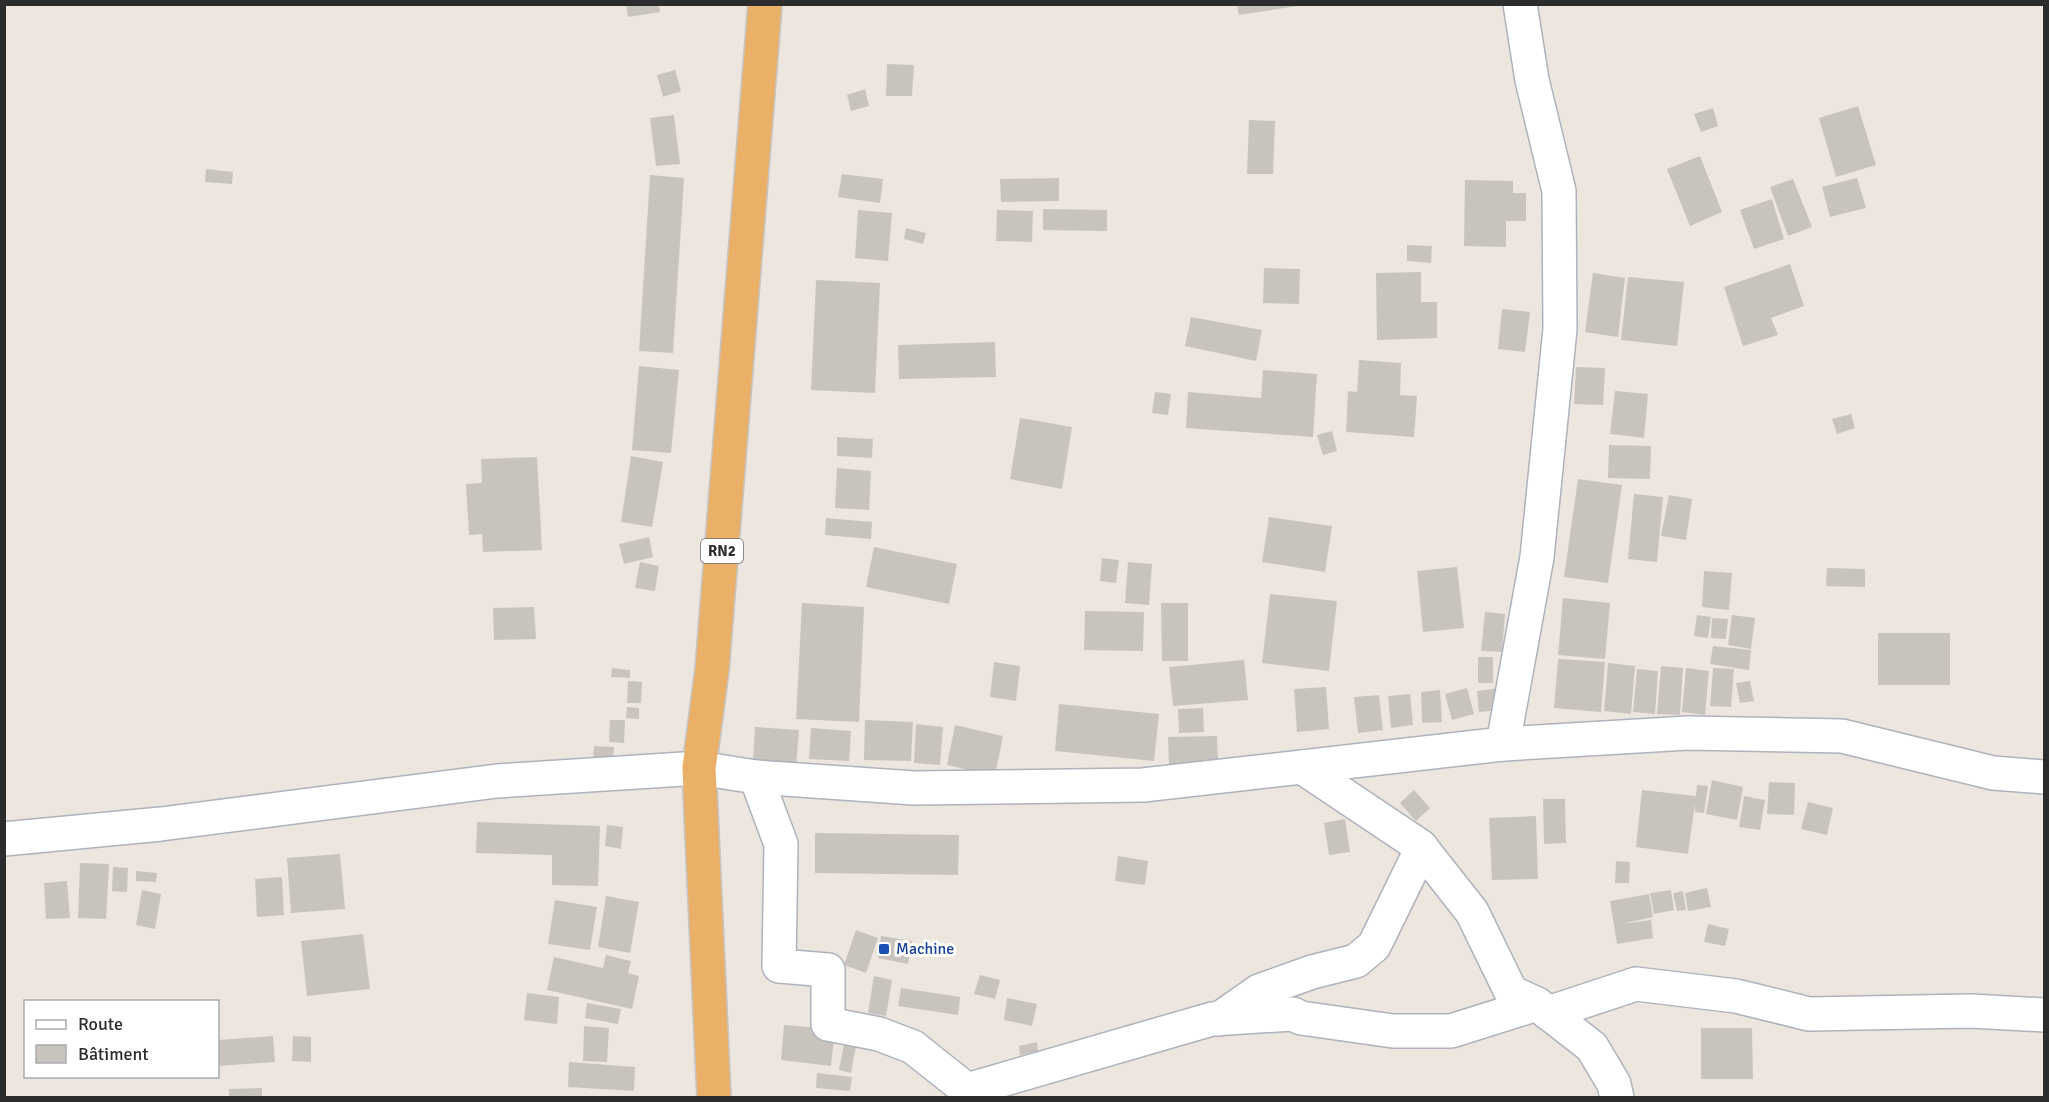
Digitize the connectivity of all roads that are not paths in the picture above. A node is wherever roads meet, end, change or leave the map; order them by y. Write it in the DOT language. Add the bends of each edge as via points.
graph roads {
  1 [pos="765,4"];
  2 [pos="1520,4"];
  3 [pos="1503,744"];
  4 [pos="1302,767"];
  5 [pos="699,768"];
  6 [pos="756,777"];
  7 [pos="2044,777"];
  8 [pos="4,839"];
  9 [pos="1422,848"];
  10 [pos="1542,1008"];
  11 [pos="2044,1015"];
  12 [pos="1219,1019"];
  13 [pos="714,1098"];
  14 [pos="1617,1098"];
  1 -- 5 [label="highway, RN2" via="713,658"];
  2 -- 3 [label="street" via="1532,80 1559,191 1560,329 1537,557"];
  3 -- 4 [label="street"];
  3 -- 7 [label="street" via="1688,733 1842,736 1993,773"];
  4 -- 6 [label="street" via="1143,785 914,788"];
  4 -- 9 [label="street"];
  5 -- 6 [label="street"];
  5 -- 8 [label="street" via="497,782 161,824"];
  5 -- 13 [label="highway, RN2"];
  6 -- 12 [label="street" via="780,844 779,966 828,970 828,1024 879,1034 913,1047 968,1090"];
  9 -- 10 [label="street" via="1472,912 1511,992"];
  9 -- 12 [label="street" via="1374,946 1356,961 1259,991"];
  10 -- 11 [label="street" via="1636,984 1736,996 1809,1014 1971,1011"];
  10 -- 12 [label="street" via="1451,1030 1393,1032 1293,1014"];
  10 -- 14 [label="street" via="1592,1047 1614,1084"];
}
